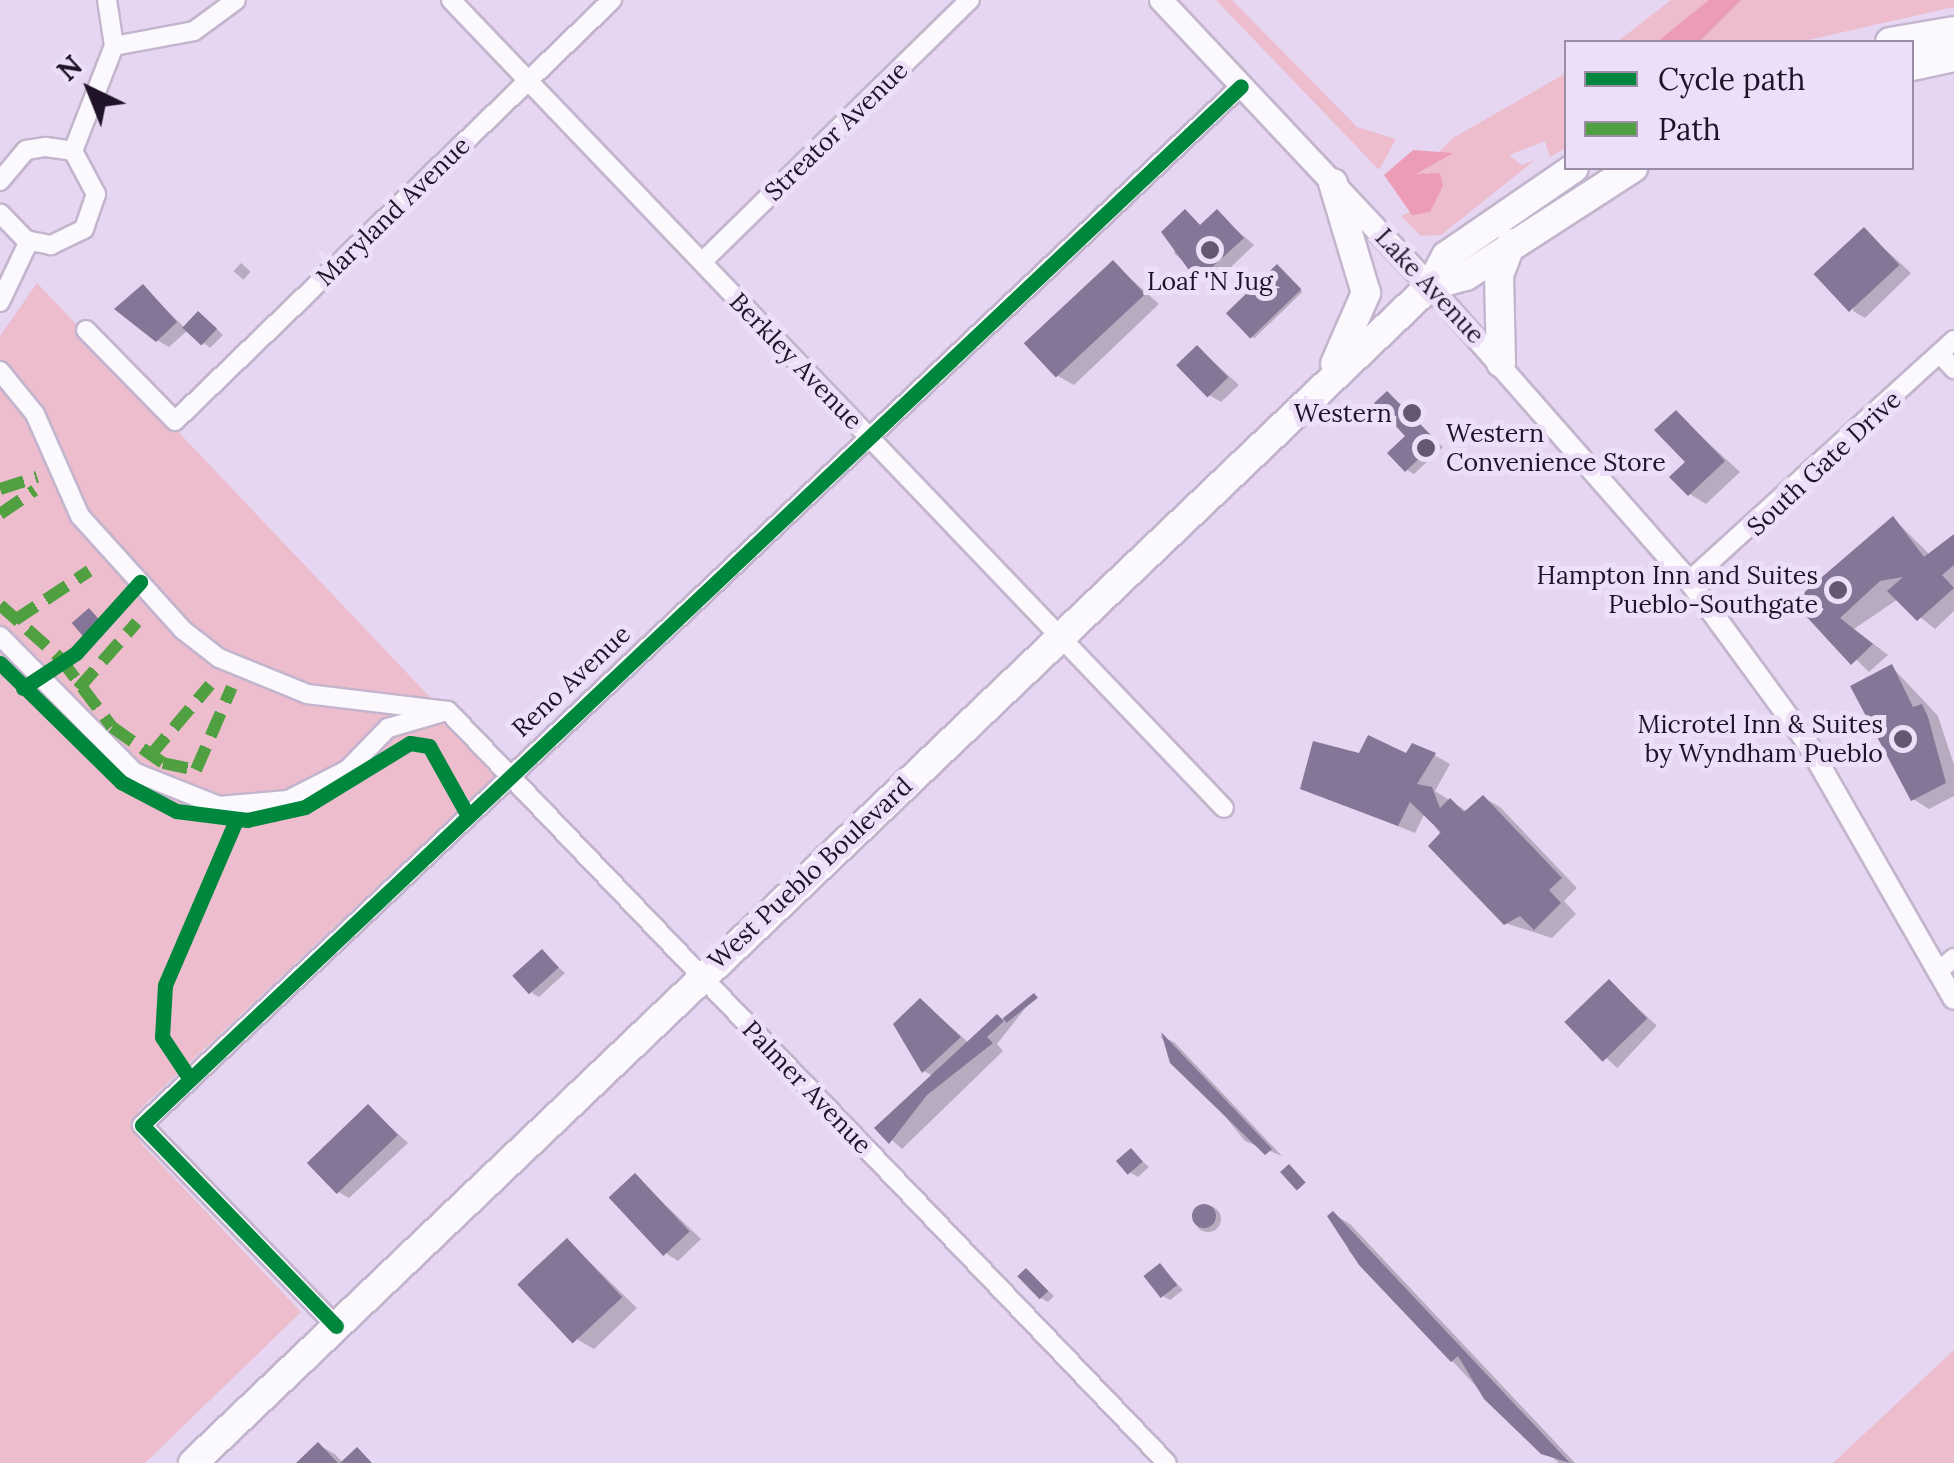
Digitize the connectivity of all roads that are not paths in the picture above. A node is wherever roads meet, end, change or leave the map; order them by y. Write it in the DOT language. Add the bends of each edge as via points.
graph roads {
  1 [pos="106,0"];
  2 [pos="236,0"];
  3 [pos="451,0"];
  4 [pos="612,0"];
  5 [pos="970,0"];
  6 [pos="1161,0"];
  7 [pos="1954,30"];
  8 [pos="1901,40"];
  9 [pos="114,46"];
  10 [pos="1954,56"];
  11 [pos="1914,66"];
  12 [pos="528,80"];
  13 [pos="1241,86"];
  14 [pos="74,151"];
  15 [pos="1571,170"];
  16 [pos="1630,170"];
  17 [pos="0,180"];
  18 [pos="1333,183"];
  19 [pos="0,213"];
  20 [pos="24,238"];
  21 [pos="1512,242"];
  22 [pos="702,262"];
  23 [pos="0,281"];
  24 [pos="1430,286"];
  25 [pos="0,302"];
  26 [pos="86,330"];
  27 [pos="1954,340"];
  28 [pos="1940,354"];
  29 [pos="1502,363"];
  30 [pos="1954,369"];
  31 [pos="0,371"];
  32 [pos="1325,384"];
  33 [pos="868,436"];
  34 [pos="1688,581"];
  35 [pos="0,636"];
  36 [pos="1060,637"];
  37 [pos="448,710"];
  38 [pos="509,774"];
  39 [pos="1224,808"];
  40 [pos="1948,963"];
  41 [pos="700,977"];
  42 [pos="1954,999"];
  43 [pos="336,1326"];
  44 [pos="193,1463"];
  45 [pos="1167,1463"];
  1 -- 9 [label="street"];
  2 -- 9 [label="street" via="194,31"];
  3 -- 12 [label="street, Berkley Avenue"];
  4 -- 12 [label="street, Maryland Avenue"];
  5 -- 22 [label="street, Streator Avenue"];
  6 -- 13 [label="main road, Lake Avenue"];
  7 -- 8 [label="main road"];
  9 -- 14 [label="street"];
  10 -- 11 [label="main road"];
  12 -- 22 [label="street, Berkley Avenue"];
  12 -- 26 [label="street, Maryland Avenue" via="175,421"];
  13 -- 18 [label="main road, Lake Avenue"];
  13 -- 33 [label="street, Reno Avenue"];
  14 -- 17 [label="street" via="26,150"];
  14 -- 20 [label="street" via="93,179 94,213 67,240"];
  15 -- 24 [label="main road, West Pueblo Boulevard" via="1446,256"];
  16 -- 21 [label="main road, West Pueblo Boulevard"];
  18 -- 24 [label="main road, Lake Avenue"];
  18 -- 32 [label="main road" via="1366,293"];
  19 -- 20 [label="street"];
  20 -- 23 [label="street"];
  20 -- 25 [label="street"];
  21 -- 24 [label="main road, West Pueblo Boulevard" via="1466,276"];
  21 -- 29 [label="main road" via="1499,275"];
  22 -- 33 [label="street, Berkley Avenue"];
  24 -- 29 [label="street, Lake Avenue"];
  24 -- 32 [label="main road, West Pueblo Boulevard"];
  27 -- 28 [label="street, South Gate Drive"];
  28 -- 30 [label="street"];
  28 -- 34 [label="street, South Gate Drive"];
  29 -- 34 [label="street, Lake Avenue"];
  31 -- 37 [label="street" via="36,414 80,516 219,658 307,694"];
  32 -- 36 [label="main road, West Pueblo Boulevard"];
  33 -- 36 [label="street, Berkley Avenue"];
  33 -- 38 [label="street, Reno Avenue"];
  34 -- 40 [label="street, Lake Avenue" via="1806,741"];
  35 -- 37 [label="street" via="134,772 219,806 288,800 347,770 388,728"];
  36 -- 39 [label="street, Berkley Avenue"];
  36 -- 41 [label="main road, West Pueblo Boulevard"];
  37 -- 38 [label="street, Palmer Avenue"];
  38 -- 41 [label="street, Palmer Avenue"];
  38 -- 43 [label="street, Reno Avenue" via="142,1125"];
  40 -- 42 [label="street"];
  41 -- 43 [label="main road, West Pueblo Boulevard"];
  41 -- 45 [label="street, Palmer Avenue"];
  43 -- 44 [label="main road, West Pueblo Boulevard"];
}
